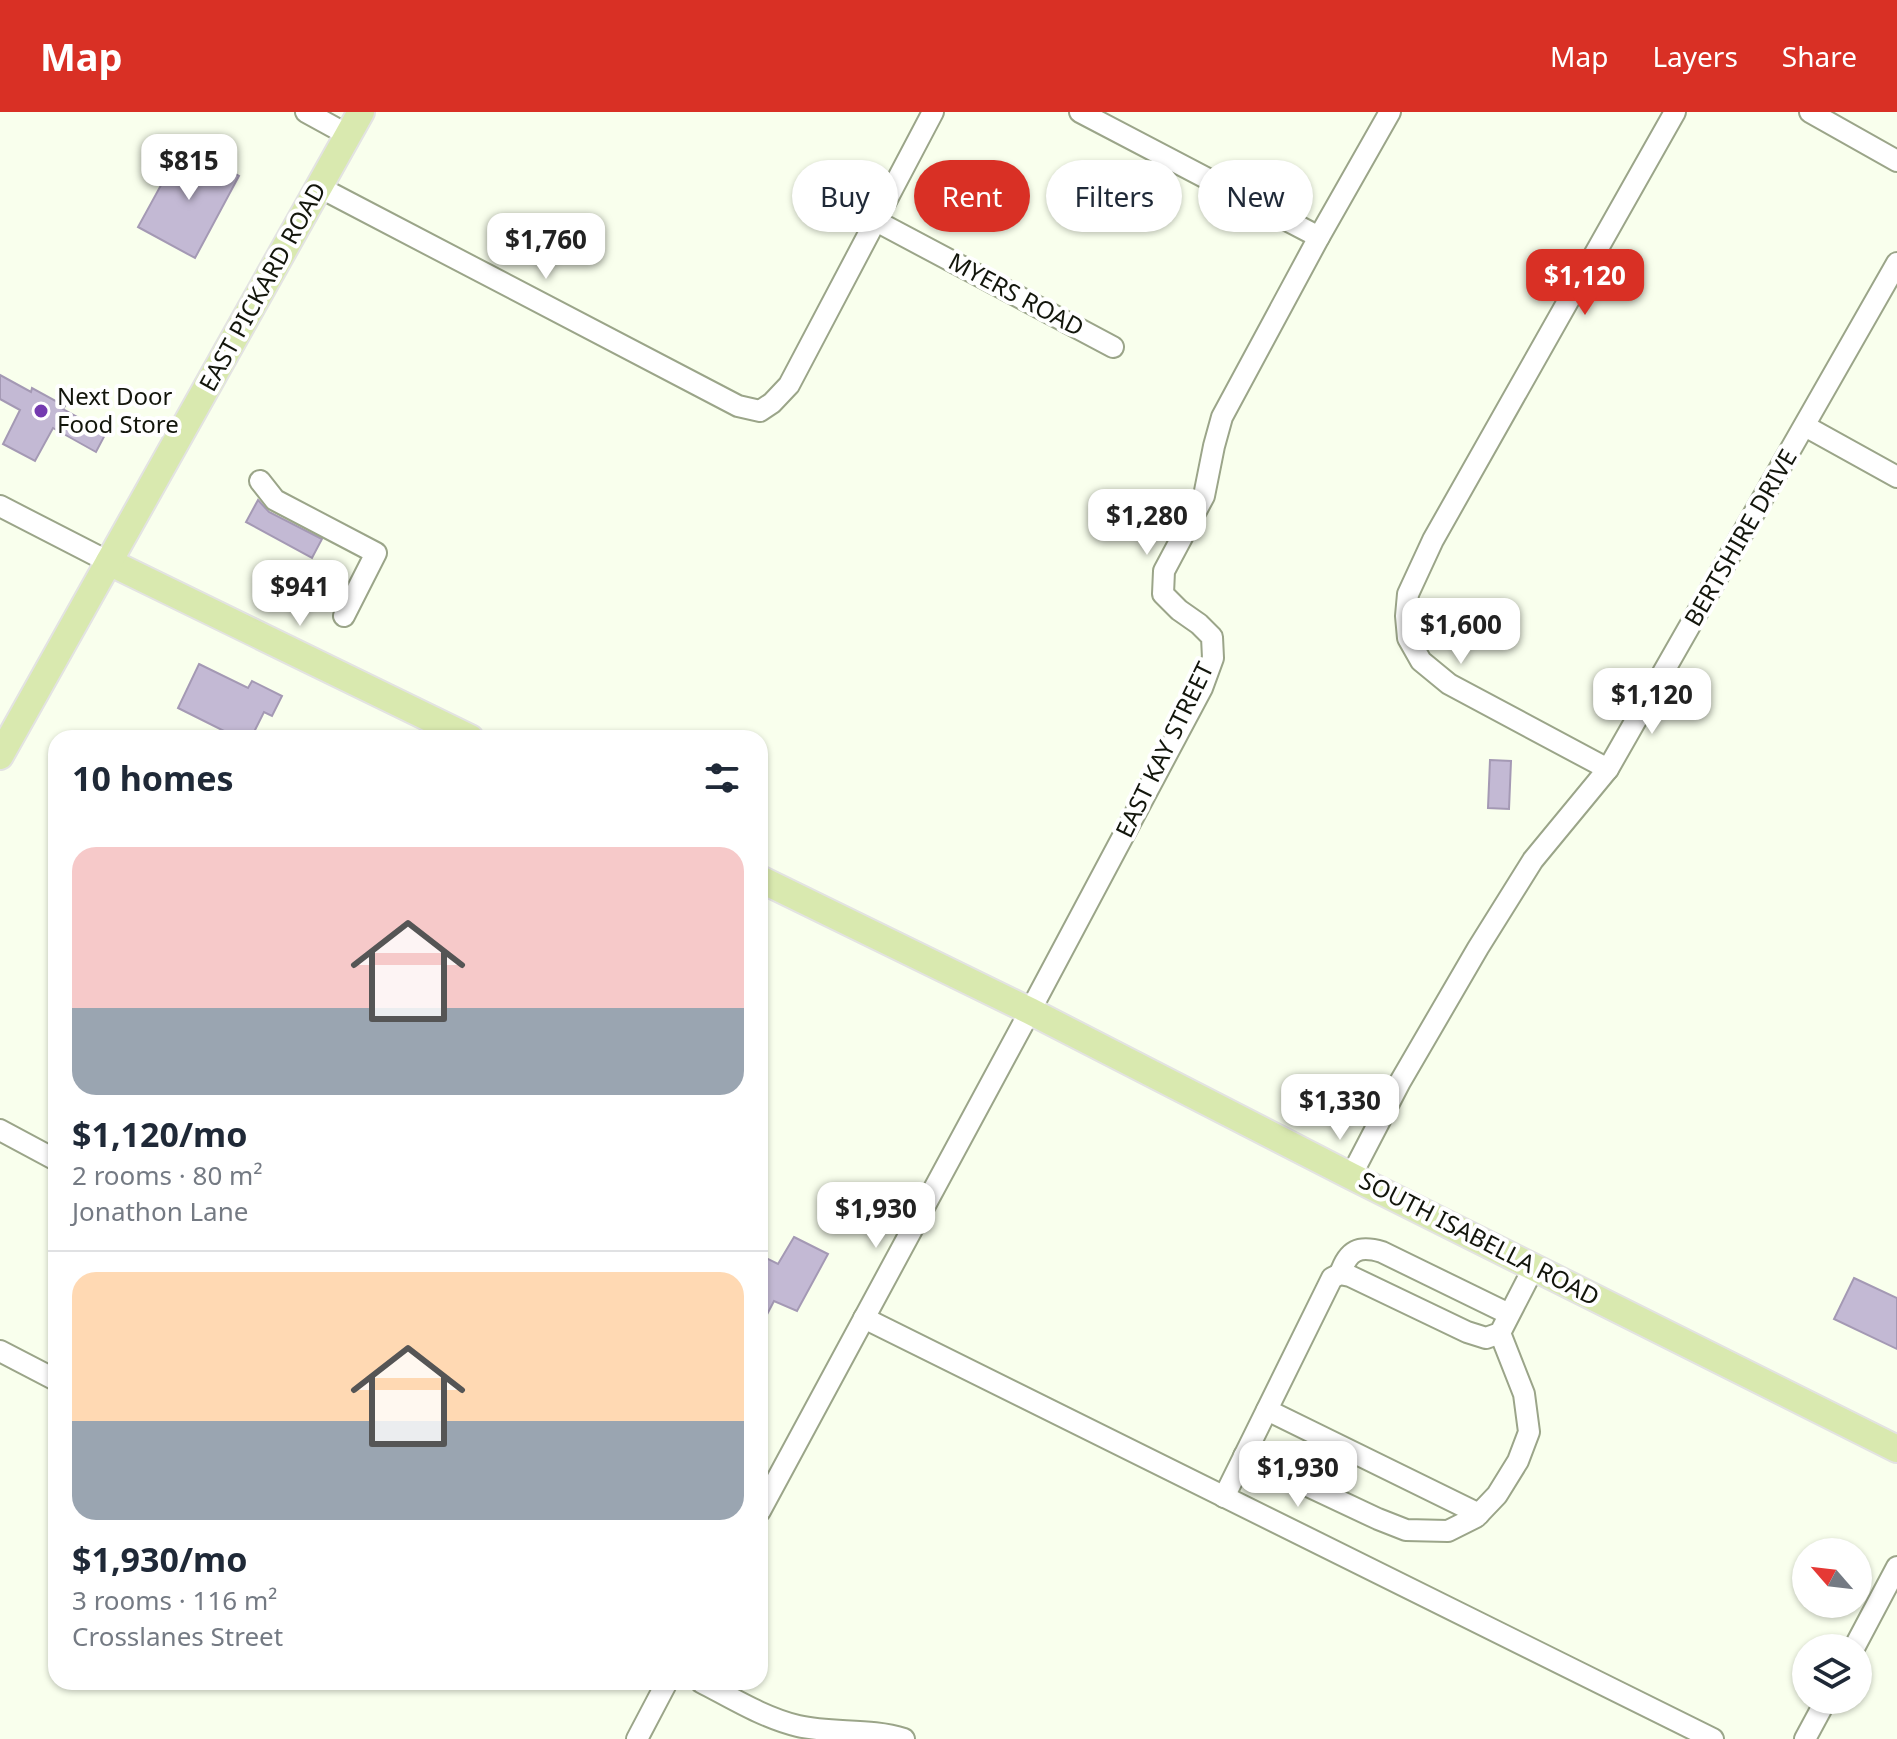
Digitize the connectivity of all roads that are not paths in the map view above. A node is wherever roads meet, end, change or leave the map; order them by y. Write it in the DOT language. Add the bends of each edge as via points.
graph roads {
  1 [pos="306,112"];
  2 [pos="933,112"];
  3 [pos="1080,112"];
  4 [pos="1390,112"];
  5 [pos="1675,112"];
  6 [pos="1810,112"];
  7 [pos="355,123"];
  8 [pos="1897,161"];
  9 [pos="898,179"];
  10 [pos="319,187"];
  11 [pos="870,232"];
  12 [pos="897,232"];
  13 [pos="1319,237"];
  14 [pos="1897,263"];
  15 [pos="1113,347"];
  16 [pos="1805,426"];
  17 [pos="1897,477"];
  18 [pos="260,481"];
  19 [pos="0,506"];
  20 [pos="109,562"];
  21 [pos="344,616"];
  22 [pos="454,730"];
  23 [pos="0,756"];
  24 [pos="1608,769"];
  25 [pos="768,883"];
  26 [pos="1030,1011"];
  27 [pos="0,1130"];
  28 [pos="48,1156"];
  29 [pos="1351,1176"];
  30 [pos="1534,1267"];
  31 [pos="1340,1274"];
  32 [pos="1509,1314"];
  33 [pos="864,1318"];
  34 [pos="1500,1333"];
  35 [pos="0,1351"];
  36 [pos="48,1376"];
  37 [pos="1267,1410"];
  38 [pos="1897,1449"];
  39 [pos="1244,1456"];
  40 [pos="768,1496"];
  41 [pos="1224,1497"];
  42 [pos="1479,1514"];
  43 [pos="1897,1567"];
  44 [pos="1861,1634"];
  45 [pos="663,1690"];
  46 [pos="717,1690"];
  47 [pos="1818,1714"];
  48 [pos="637,1739"];
  49 [pos="904,1739"];
  50 [pos="1713,1739"];
  51 [pos="1805,1739"];
  1 -- 7 [label="street"];
  2 -- 9 [label="street"];
  3 -- 13 [label="street"];
  4 -- 13 [label="street, EAST KAY STREET"];
  5 -- 24 [label="street" via="1455,500 1408,594 1408,638 1421,661 1449,684"];
  6 -- 8 [label="street"];
  7 -- 10 [label="main road, EAST PICKARD ROAD"];
  10 -- 11 [label="street" via="738,406 760,411 789,385"];
  10 -- 20 [label="main road, EAST PICKARD ROAD"];
  12 -- 15 [label="street, MYERS ROAD"];
  13 -- 26 [label="street, EAST KAY STREET" via="1222,417 1204,496 1164,571 1163,594 1212,637 1213,658 1202,688"];
  14 -- 16 [label="street, BERTSHIRE DRIVE"];
  16 -- 17 [label="street"];
  16 -- 24 [label="street, BERTSHIRE DRIVE"];
  18 -- 21 [label="street" via="275,500 376,553"];
  19 -- 20 [label="street"];
  20 -- 22 [label="main road"];
  20 -- 23 [label="main road, EAST PICKARD ROAD"];
  24 -- 29 [label="street, BERTSHIRE DRIVE" via="1533,860 1400,1082"];
  25 -- 26 [label="main road, SOUTH ISABELLA ROAD"];
  26 -- 29 [label="main road, SOUTH ISABELLA ROAD"];
  26 -- 33 [label="street"];
  27 -- 28 [label="street"];
  29 -- 30 [label="main road, SOUTH ISABELLA ROAD"];
  30 -- 32 [label="street"];
  30 -- 38 [label="main road, SOUTH ISABELLA ROAD"];
  31 -- 32 [label="street" via="1351,1254 1370,1248"];
  31 -- 34 [label="street" via="1467,1332 1486,1338"];
  31 -- 37 [label="street" via="1332,1278"];
  32 -- 34 [label="street"];
  33 -- 40 [label="street"];
  33 -- 41 [label="street"];
  34 -- 42 [label="street" via="1524,1394 1529,1432 1518,1461"];
  35 -- 36 [label="street"];
  37 -- 39 [label="street"];
  37 -- 42 [label="street"];
  39 -- 41 [label="street"];
  39 -- 42 [label="street" via="1406,1530 1448,1531"];
  41 -- 50 [label="street"];
  43 -- 44 [label="street"];
  45 -- 48 [label="street"];
  46 -- 49 [label="street" via="797,1726"];
  47 -- 51 [label="street"];
}
